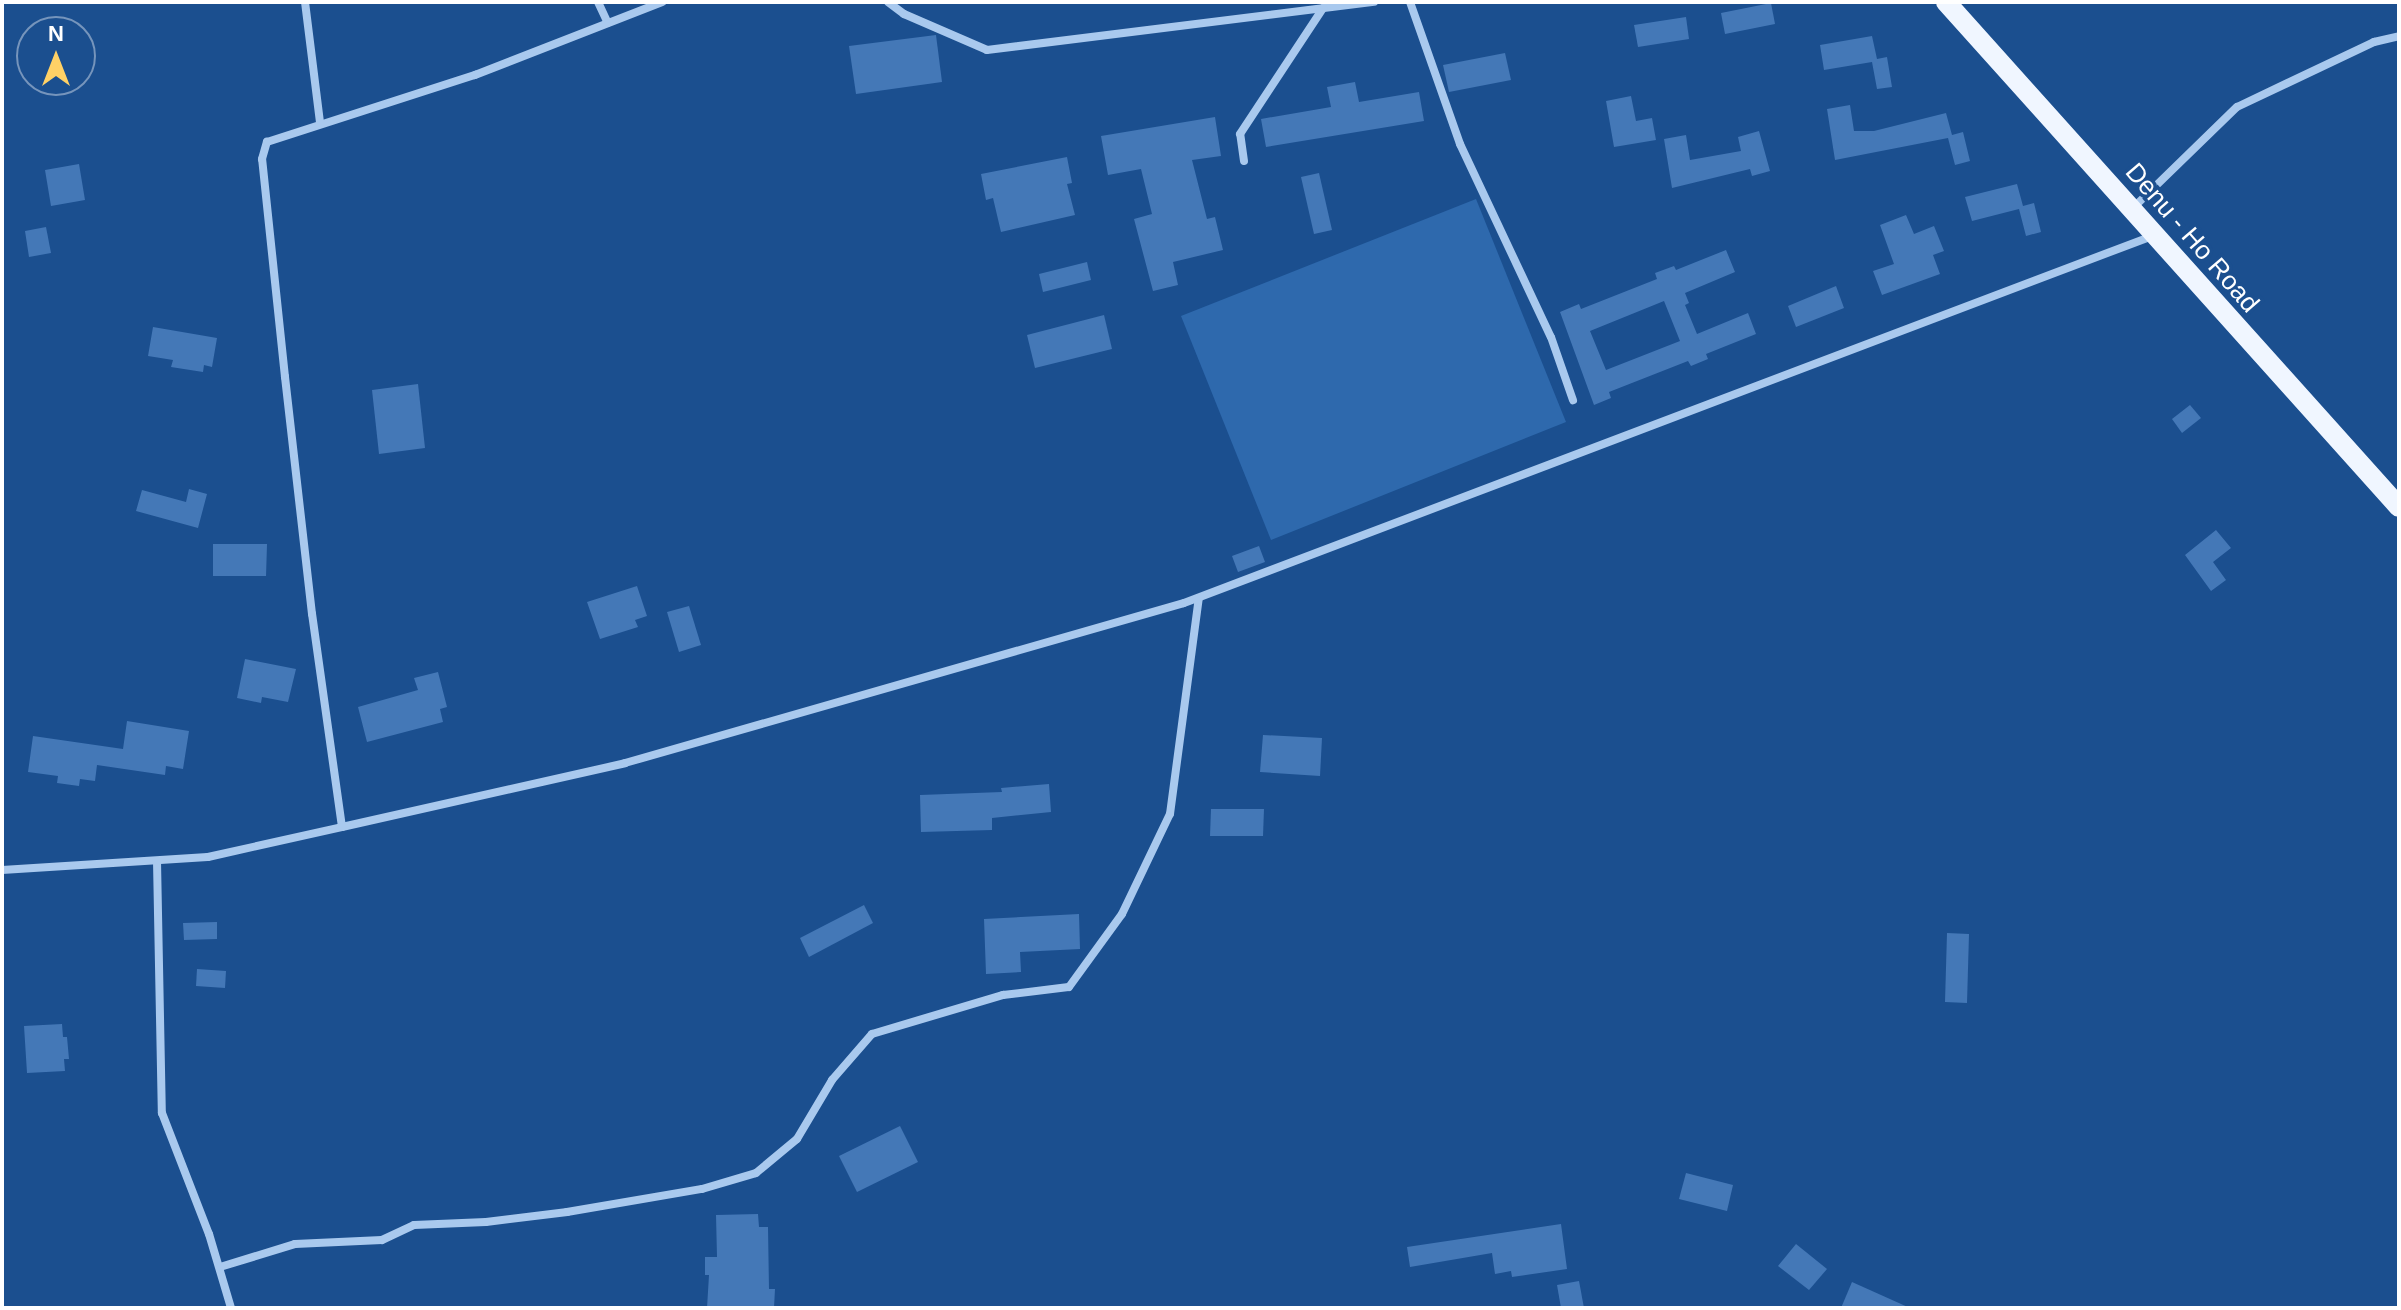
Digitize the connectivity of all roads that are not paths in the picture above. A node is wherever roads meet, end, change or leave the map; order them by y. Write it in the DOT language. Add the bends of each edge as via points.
graph roads {
  1 [pos="305,2"];
  2 [pos="598,2"];
  3 [pos="662,2"];
  4 [pos="888,2"];
  5 [pos="1374,2"];
  6 [pos="1410,2"];
  7 [pos="1946,2"];
  8 [pos="1323,8"];
  9 [pos="608,23"];
  10 [pos="2399,36"];
  11 [pos="320,123"];
  12 [pos="1244,161"];
  13 [pos="2132,209"];
  14 [pos="2153,236"];
  15 [pos="1573,400"];
  16 [pos="2399,507"];
  17 [pos="1199,598"];
  18 [pos="342,827"];
  19 [pos="157,861"];
  20 [pos="2,870"];
  21 [pos="220,1267"];
  22 [pos="231,1308"];
  1 -- 11 [label="street"];
  2 -- 9 [label="street"];
  3 -- 9 [label="street"];
  4 -- 8 [label="street" via="987,50"];
  5 -- 8 [label="street"];
  6 -- 15 [label="street" via="1460,144 1551,337"];
  7 -- 13 [label="main road, Denu - Ho Road"];
  8 -- 12 [label="street" via="1240,134"];
  9 -- 11 [label="street" via="475,75"];
  10 -- 13 [label="street" via="2374,42 2237,107"];
  11 -- 18 [label="street" via="267,142 262,159 312,614"];
  13 -- 14 [label="main road, Denu - Ho Road"];
  14 -- 16 [label="main road, Denu - Ho Road"];
  14 -- 17 [label="street"];
  17 -- 18 [label="street" via="625,763"];
  17 -- 21 [label="street" via="1170,814 1122,914 1069,987 1003,995 872,1034 832,1080 797,1139 756,1173 702,1189 567,1212 414,1225 382,1240 295,1244"];
  18 -- 19 [label="street" via="208,857"];
  19 -- 20 [label="street"];
  19 -- 21 [label="street" via="162,1113"];
  21 -- 22 [label="street"];
}
